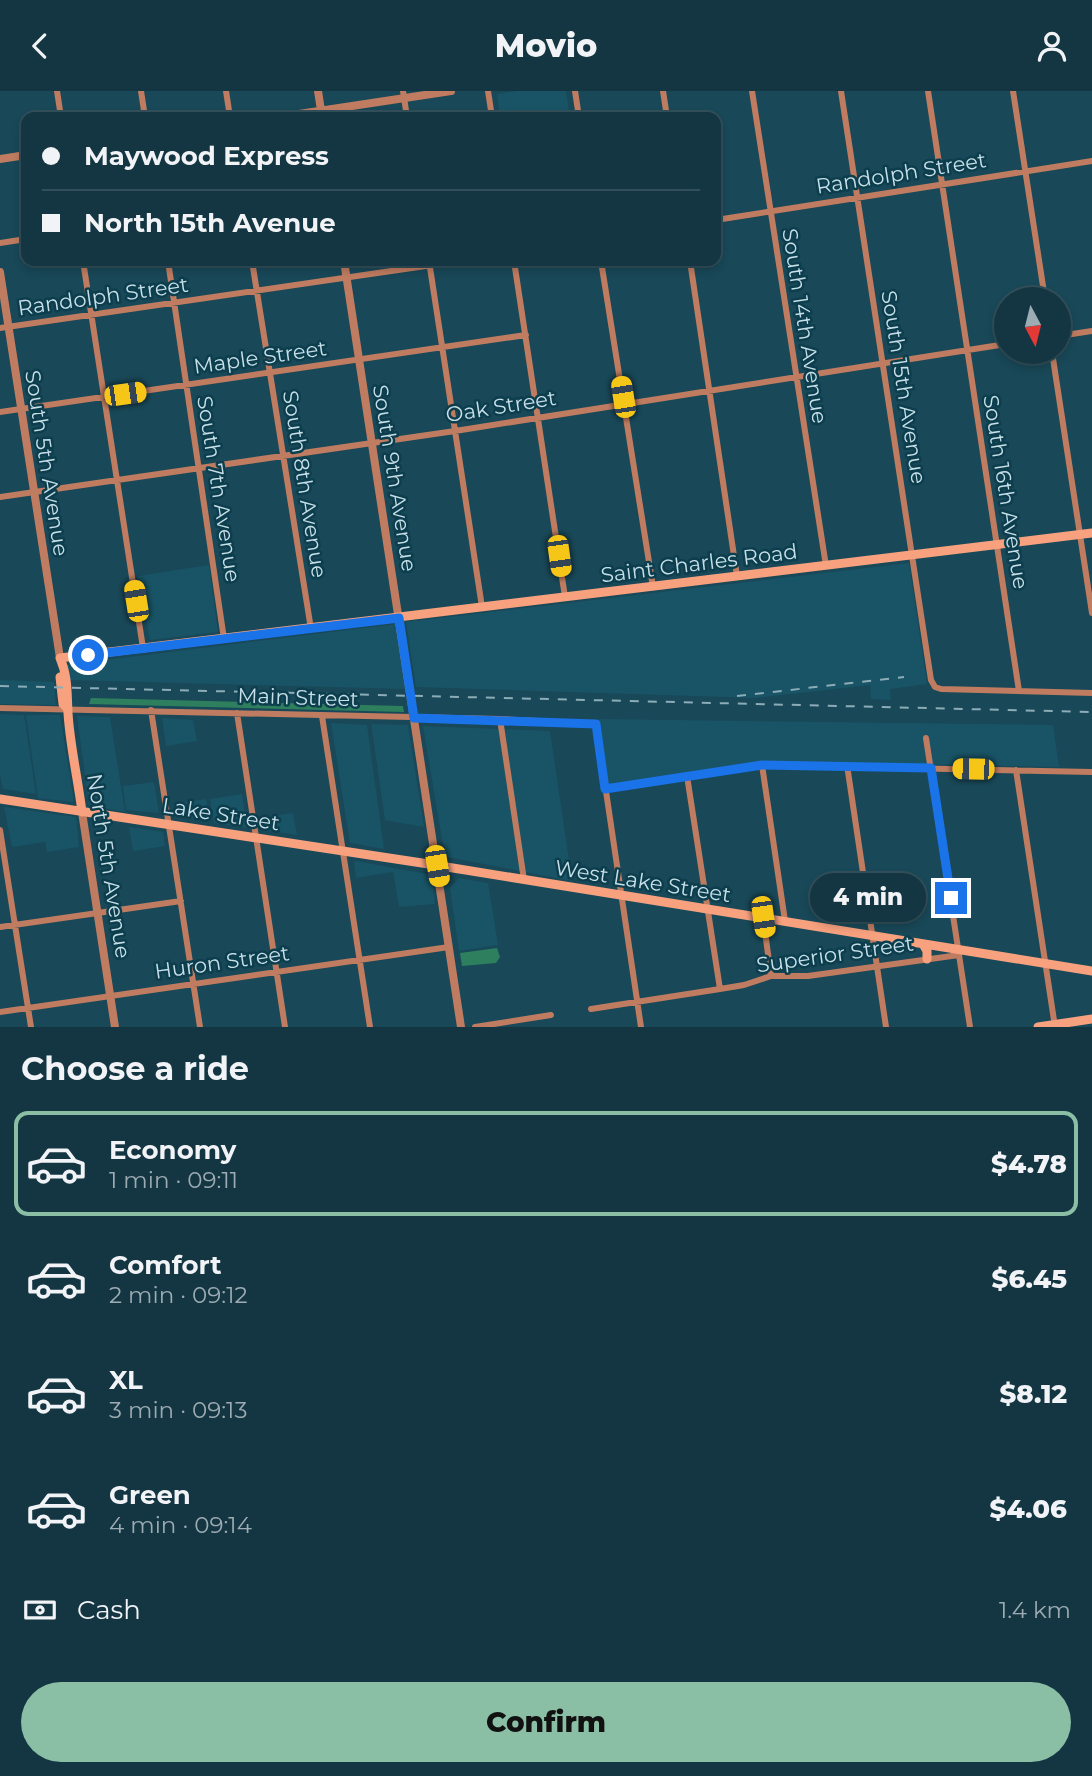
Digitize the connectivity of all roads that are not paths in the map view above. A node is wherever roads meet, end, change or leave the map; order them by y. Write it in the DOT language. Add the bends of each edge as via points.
graph roads {
  1 [pos="57,91"];
  2 [pos="141,91"];
  3 [pos="226,91"];
  4 [pos="318,91"];
  5 [pos="450,91"];
  6 [pos="488,91"];
  7 [pos="575,91"];
  8 [pos="663,91"];
  9 [pos="752,91"];
  10 [pos="841,91"];
  11 [pos="928,91"];
  12 [pos="1013,91"];
  13 [pos="403,95"];
  14 [pos="60,112"];
  15 [pos="144,112"];
  16 [pos="229,112"];
  17 [pos="321,112"];
  18 [pos="330,112"];
  19 [pos="491,112"];
  20 [pos="578,112"];
  21 [pos="666,112"];
  22 [pos="21,156"];
  23 [pos="0,159"];
  24 [pos="1092,161"];
  25 [pos="1025,171"];
  26 [pos="943,184"];
  27 [pos="857,198"];
  28 [pos="770,212"];
  29 [pos="721,219"];
  30 [pos="21,240"];
  31 [pos="0,243"];
  32 [pos="84,266"];
  33 [pos="169,266"];
  34 [pos="253,266"];
  35 [pos="345,266"];
  36 [pos="413,266"];
  37 [pos="430,266"];
  38 [pos="515,266"];
  39 [pos="602,266"];
  40 [pos="691,266"];
  41 [pos="0,272"];
  42 [pos="346,278"];
  43 [pos="1043,287"];
  44 [pos="257,291"];
  45 [pos="174,303"];
  46 [pos="92,315"];
  47 [pos="4,328"];
  48 [pos="1092,331"];
  49 [pos="1071,334"];
  50 [pos="526,335"];
  51 [pos="994,346"];
  52 [pos="442,347"];
  53 [pos="967,351"];
  54 [pos="359,360"];
  55 [pos="884,364"];
  56 [pos="1054,364"];
  57 [pos="269,373"];
  58 [pos="796,377"];
  59 [pos="186,385"];
  60 [pos="711,391"];
  61 [pos="104,397"];
  62 [pos="625,404"];
  63 [pos="21,409"];
  64 [pos="0,412"];
  65 [pos="538,418"];
  66 [pos="455,431"];
  67 [pos="373,443"];
  68 [pos="282,457"];
  69 [pos="198,468"];
  70 [pos="117,480"];
  71 [pos="34,492"];
  72 [pos="0,497"];
  73 [pos="1092,533"];
  74 [pos="1080,535"];
  75 [pos="997,545"];
  76 [pos="912,555"];
  77 [pos="826,566"];
  78 [pos="737,576"];
  79 [pos="653,587"];
  80 [pos="565,597"];
  81 [pos="482,607"];
  82 [pos="1092,613"];
  83 [pos="399,618"];
  84 [pos="311,629"];
  85 [pos="224,639"];
  86 [pos="143,648"];
  87 [pos="60,658"];
  88 [pos="1019,691"];
  89 [pos="64,692"];
  90 [pos="1092,693"];
  91 [pos="0,708"];
  92 [pos="68,709"];
  93 [pos="150,710"];
  94 [pos="237,713"];
  95 [pos="322,716"];
  96 [pos="414,718"];
  97 [pos="500,719"];
  98 [pos="926,738"];
  99 [pos="762,765"];
  100 [pos="847,765"];
  101 [pos="931,768"];
  102 [pos="1016,770"];
  103 [pos="1092,772"];
  104 [pos="687,776"];
  105 [pos="605,789"];
  106 [pos="0,799"];
  107 [pos="82,812"];
  108 [pos="169,824"];
  109 [pos="0,830"];
  110 [pos="256,838"];
  111 [pos="1,842"];
  112 [pos="343,851"];
  113 [pos="437,866"];
  114 [pos="524,880"];
  115 [pos="621,894"];
  116 [pos="181,901"];
  117 [pos="707,908"];
  118 [pos="98,913"];
  119 [pos="763,917"];
  120 [pos="785,921"];
  121 [pos="15,925"];
  122 [pos="0,927"];
  123 [pos="872,935"];
  124 [pos="923,944"];
  125 [pos="449,947"];
  126 [pos="959,953"];
  127 [pos="927,959"];
  128 [pos="360,960"];
  129 [pos="1046,963"];
  130 [pos="877,967"];
  131 [pos="1092,971"];
  132 [pos="276,972"];
  133 [pos="771,975"];
  134 [pos="193,984"];
  135 [pos="720,989"];
  136 [pos="110,996"];
  137 [pos="637,1003"];
  138 [pos="28,1008"];
  139 [pos="591,1009"];
  140 [pos="0,1012"];
  141 [pos="551,1015"];
  142 [pos="1092,1019"];
  143 [pos="1055,1026"];
  144 [pos="31,1027"];
  145 [pos="115,1027"];
  146 [pos="200,1027"];
  147 [pos="285,1027"];
  148 [pos="370,1027"];
  149 [pos="461,1027"];
  150 [pos="475,1027"];
  151 [pos="641,1027"];
  152 [pos="886,1027"];
  153 [pos="970,1027"];
  154 [pos="1038,1027"];
  1 -- 14 [label="street"];
  2 -- 15 [label="street"];
  3 -- 16 [label="street"];
  4 -- 17 [label="street"];
  5 -- 13 [label="street"];
  6 -- 19 [label="street"];
  7 -- 20 [label="street"];
  8 -- 21 [label="street"];
  9 -- 28 [label="street, South 14th Avenue"];
  10 -- 27 [label="street, South 15th Avenue"];
  11 -- 26 [label="street, South 16th Avenue"];
  12 -- 25 [label="street"];
  13 -- 18 [label="street"];
  22 -- 23 [label="street"];
  24 -- 25 [label="street, Randolph Street"];
  25 -- 26 [label="street, Randolph Street"];
  25 -- 43 [label="street"];
  26 -- 27 [label="street, Randolph Street"];
  26 -- 53 [label="street, South 16th Avenue"];
  27 -- 28 [label="street, Randolph Street"];
  27 -- 55 [label="street, South 15th Avenue"];
  28 -- 29 [label="street, Randolph Street"];
  28 -- 58 [label="street, South 14th Avenue"];
  30 -- 31 [label="street"];
  32 -- 46 [label="street"];
  33 -- 45 [label="street, South 7th Avenue"];
  34 -- 44 [label="street, South 8th Avenue"];
  35 -- 42 [label="street, South 9th Avenue"];
  36 -- 42 [label="street, Randolph Street"];
  37 -- 52 [label="street"];
  38 -- 50 [label="street"];
  39 -- 62 [label="street"];
  40 -- 60 [label="street"];
  41 -- 47 [label="street, South 5th Avenue"];
  42 -- 44 [label="street, Randolph Street"];
  42 -- 54 [label="street, South 9th Avenue"];
  44 -- 45 [label="street, Randolph Street"];
  44 -- 57 [label="street, South 8th Avenue"];
  45 -- 46 [label="street, Randolph Street"];
  45 -- 59 [label="street, South 7th Avenue"];
  46 -- 47 [label="street, Randolph Street"];
  46 -- 61 [label="street"];
  47 -- 63 [label="street, South 5th Avenue"];
  48 -- 49 [label="street"];
  50 -- 52 [label="street, Maple Street"];
  50 -- 65 [label="street"];
  51 -- 53 [label="street, Oak Street"];
  52 -- 54 [label="street, Maple Street"];
  52 -- 66 [label="street"];
  53 -- 55 [label="street, Oak Street"];
  53 -- 75 [label="street, South 16th Avenue"];
  54 -- 57 [label="street, Maple Street"];
  54 -- 67 [label="street, South 9th Avenue"];
  55 -- 58 [label="street, Oak Street"];
  55 -- 76 [label="street, South 15th Avenue"];
  56 -- 74 [label="street"];
  57 -- 59 [label="street, Maple Street"];
  57 -- 68 [label="street, South 8th Avenue"];
  58 -- 60 [label="street, Oak Street"];
  58 -- 77 [label="street, South 14th Avenue"];
  59 -- 61 [label="street, Maple Street"];
  59 -- 69 [label="street, South 7th Avenue"];
  60 -- 62 [label="street, Oak Street"];
  60 -- 78 [label="street"];
  61 -- 63 [label="street, Maple Street"];
  61 -- 70 [label="street"];
  62 -- 65 [label="street, Oak Street"];
  62 -- 79 [label="street"];
  63 -- 64 [label="street, Maple Street"];
  63 -- 71 [label="street, South 5th Avenue"];
  65 -- 66 [label="street, Oak Street"];
  65 -- 80 [label="street"];
  66 -- 67 [label="street, Oak Street"];
  66 -- 81 [label="street"];
  67 -- 68 [label="street, Oak Street"];
  67 -- 83 [label="street, South 9th Avenue"];
  68 -- 69 [label="street, Oak Street"];
  68 -- 84 [label="street, South 8th Avenue"];
  69 -- 70 [label="street, Oak Street"];
  69 -- 85 [label="street, South 7th Avenue"];
  70 -- 71 [label="street, Oak Street"];
  70 -- 86 [label="street"];
  71 -- 72 [label="street, Oak Street"];
  71 -- 87 [label="street, South 5th Avenue"];
  73 -- 74 [label="main road, Saint Charles Road"];
  74 -- 75 [label="main road, Saint Charles Road"];
  74 -- 82 [label="street"];
  75 -- 76 [label="main road, Saint Charles Road"];
  75 -- 88 [label="street, South 16th Avenue"];
  76 -- 77 [label="main road, Saint Charles Road"];
  76 -- 88 [label="street, South 15th Avenue" via="935,687"];
  77 -- 78 [label="main road, Saint Charles Road"];
  78 -- 79 [label="main road, Saint Charles Road"];
  79 -- 80 [label="main road, Saint Charles Road"];
  80 -- 81 [label="main road, Saint Charles Road"];
  81 -- 83 [label="main road, Saint Charles Road"];
  83 -- 84 [label="main road, Saint Charles Road"];
  83 -- 96 [label="street, South 9th Avenue"];
  84 -- 85 [label="main road, Saint Charles Road"];
  85 -- 86 [label="main road, Saint Charles Road"];
  86 -- 87 [label="main road, Saint Charles Road"];
  87 -- 89 [label="main road, South 5th Avenue"];
  88 -- 90 [label="street"];
  89 -- 92 [label="main road, North 5th Avenue"];
  91 -- 92 [label="street, Main Street"];
  92 -- 93 [label="street, Main Street"];
  92 -- 107 [label="main road, North 5th Avenue"];
  93 -- 94 [label="street, Main Street"];
  93 -- 108 [label="street"];
  94 -- 95 [label="street, Main Street"];
  94 -- 110 [label="street"];
  95 -- 96 [label="street, Main Street"];
  95 -- 112 [label="street"];
  96 -- 97 [label="street, Main Street"];
  96 -- 113 [label="street, South 9th Avenue"];
  97 -- 105 [label="street, Main Street" via="596,724"];
  97 -- 114 [label="street"];
  98 -- 101 [label="street"];
  99 -- 100 [label="street"];
  99 -- 104 [label="street"];
  99 -- 120 [label="street"];
  100 -- 101 [label="street"];
  100 -- 123 [label="street"];
  101 -- 102 [label="street"];
  101 -- 126 [label="street"];
  102 -- 103 [label="street"];
  102 -- 129 [label="street"];
  104 -- 105 [label="street"];
  104 -- 117 [label="street"];
  105 -- 115 [label="street"];
  106 -- 107 [label="main road, Lake Street"];
  107 -- 108 [label="main road, Lake Street"];
  107 -- 118 [label="street, North 5th Avenue"];
  108 -- 110 [label="main road, Lake Street"];
  108 -- 116 [label="street"];
  109 -- 111 [label="street"];
  110 -- 112 [label="main road, Lake Street"];
  110 -- 132 [label="street"];
  111 -- 121 [label="street"];
  112 -- 113 [label="main road, Lake Street"];
  112 -- 128 [label="street"];
  113 -- 114 [label="main road, West Lake Street"];
  113 -- 125 [label="street, South 9th Avenue"];
  114 -- 115 [label="main road, West Lake Street"];
  115 -- 117 [label="main road, West Lake Street"];
  115 -- 137 [label="street"];
  116 -- 118 [label="street"];
  116 -- 134 [label="street"];
  117 -- 119 [label="main road, West Lake Street"];
  117 -- 135 [label="street"];
  118 -- 121 [label="street"];
  118 -- 136 [label="street, North 5th Avenue"];
  119 -- 120 [label="main road, West Lake Street"];
  119 -- 133 [label="street"];
  120 -- 123 [label="main road, West Lake Street"];
  121 -- 122 [label="street"];
  121 -- 138 [label="street"];
  123 -- 124 [label="main road, West Lake Street"];
  123 -- 130 [label="street"];
  124 -- 126 [label="main road, West Lake Street"];
  124 -- 127 [label="main road"];
  125 -- 128 [label="street, Huron Street"];
  125 -- 149 [label="street, South 9th Avenue"];
  126 -- 127 [label="street, Superior Street"];
  126 -- 129 [label="main road, West Lake Street"];
  126 -- 153 [label="street"];
  127 -- 130 [label="street, Superior Street"];
  128 -- 132 [label="street, Huron Street"];
  128 -- 148 [label="street"];
  129 -- 131 [label="main road, West Lake Street"];
  129 -- 143 [label="street"];
  130 -- 133 [label="street, Superior Street" via="808,976"];
  130 -- 152 [label="street"];
  132 -- 134 [label="street, Huron Street"];
  132 -- 147 [label="street"];
  133 -- 135 [label="street, Superior Street"];
  134 -- 136 [label="street, Huron Street"];
  134 -- 146 [label="street"];
  135 -- 137 [label="street, Superior Street"];
  136 -- 138 [label="street, Huron Street"];
  136 -- 145 [label="street, North 5th Avenue"];
  137 -- 139 [label="street, Superior Street"];
  137 -- 151 [label="street"];
  138 -- 140 [label="street, Huron Street"];
  138 -- 144 [label="street"];
  141 -- 150 [label="street"];
  142 -- 143 [label="main road"];
  143 -- 154 [label="main road"];
}
